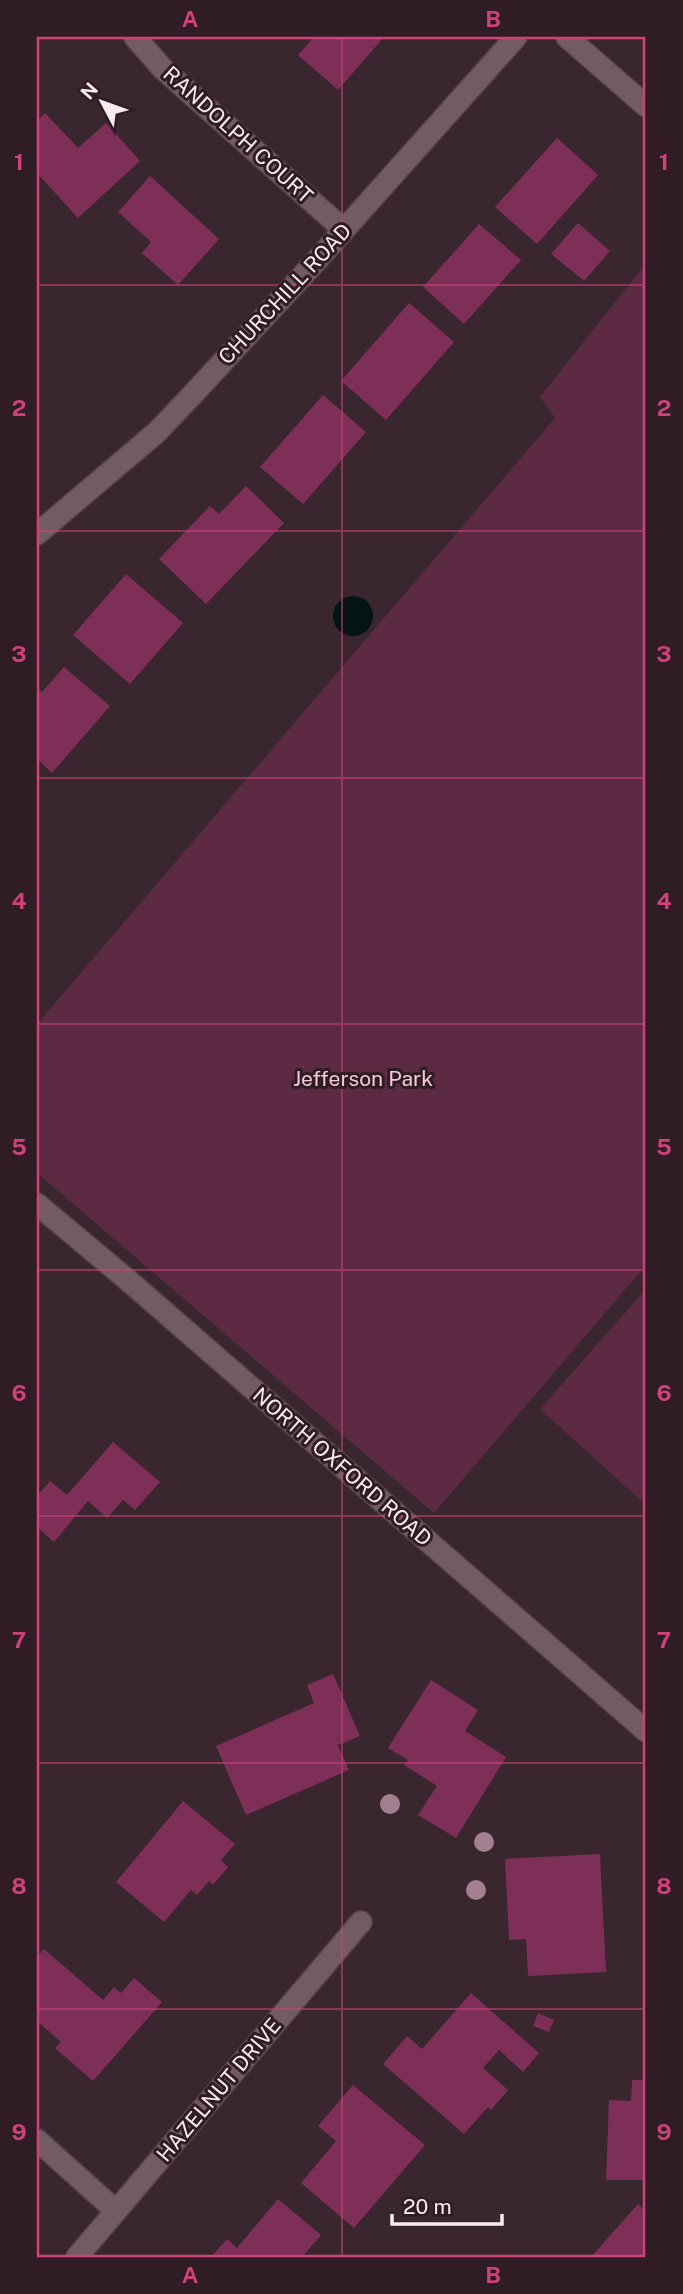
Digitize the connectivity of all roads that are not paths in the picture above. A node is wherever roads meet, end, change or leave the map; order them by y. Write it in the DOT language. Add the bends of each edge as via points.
graph roads {
  1 [pos="135,37"];
  2 [pos="516,37"];
  3 [pos="567,37"];
  4 [pos="646,106"];
  5 [pos="344,230"];
  6 [pos="37,534"];
  7 [pos="37,1204"];
  8 [pos="646,1731"];
  9 [pos="361,1922"];
  10 [pos="37,2140"];
  11 [pos="116,2211"];
  12 [pos="77,2257"];
  1 -- 5 [label="street, RANDOLPH COURT" via="162,68"];
  2 -- 5 [label="street, CHURCHILL ROAD"];
  3 -- 4 [label="street"];
  5 -- 6 [label="street, CHURCHILL ROAD" via="156,432"];
  7 -- 8 [label="street, NORTH OXFORD ROAD"];
  9 -- 11 [label="street, HAZELNUT DRIVE"];
  10 -- 11 [label="street"];
  11 -- 12 [label="street, HAZELNUT DRIVE"];
}
